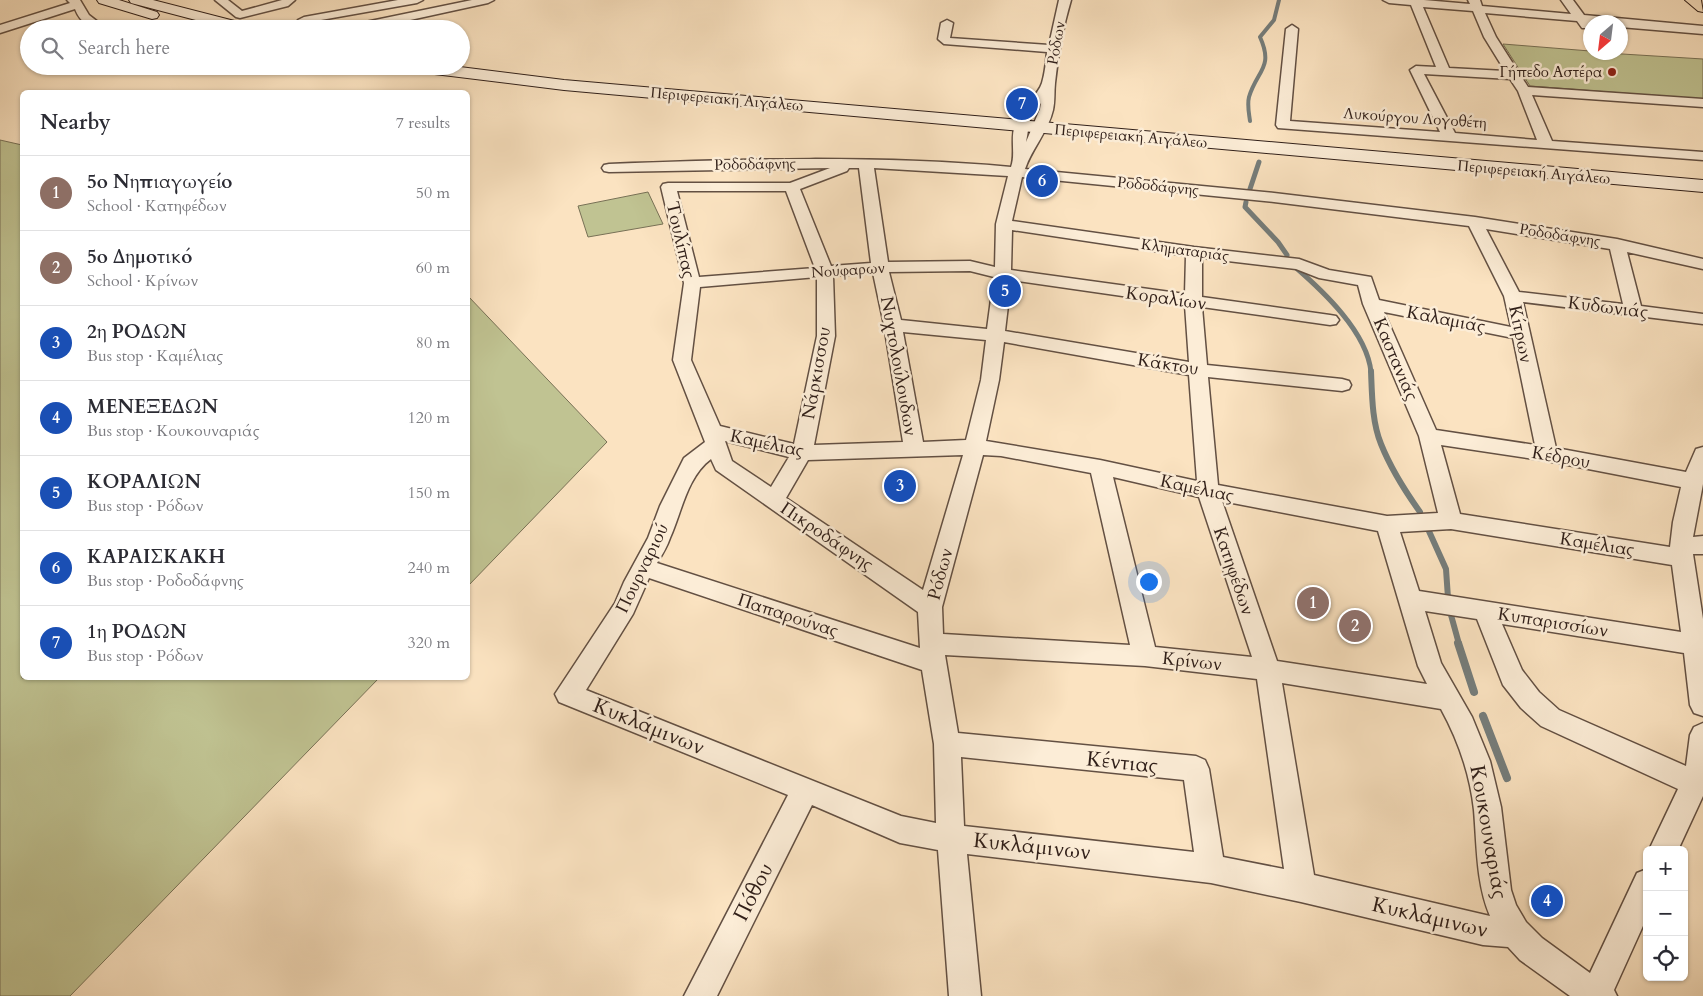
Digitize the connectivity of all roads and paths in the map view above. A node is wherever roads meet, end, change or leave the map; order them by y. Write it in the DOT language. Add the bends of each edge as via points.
graph roads {
  1 [pos="104,0"];
  2 [pos="136,0"];
  3 [pos="221,0"];
  4 [pos="417,0"];
  5 [pos="488,0"];
  6 [pos="1065,0"];
  7 [pos="1389,0"];
  8 [pos="1567,0"];
  9 [pos="1692,0"];
  10 [pos="76,2"];
  11 [pos="1415,2"];
  12 [pos="1476,4"];
  13 [pos="291,8"];
  14 [pos="1703,8"];
  15 [pos="1582,19"];
  16 [pos="26,20"];
  17 [pos="88,20"];
  18 [pos="171,20"];
  19 [pos="214,20"];
  20 [pos="305,20"];
  21 [pos="394,20"];
  22 [pos="20,22"];
  23 [pos="947,22"];
  24 [pos="1628,24"];
  25 [pos="12,25"];
  26 [pos="0,29"];
  27 [pos="1292,29"];
  28 [pos="1703,30"];
  29 [pos="20,32"];
  30 [pos="1054,49"];
  31 [pos="470,65"];
  32 [pos="1444,72"];
  33 [pos="470,73"];
  34 [pos="1514,75"];
  35 [pos="1048,85"];
  36 [pos="1524,91"];
  37 [pos="1703,103"];
  38 [pos="1022,121"];
  39 [pos="1042,123"];
  40 [pos="1449,136"];
  41 [pos="1546,144"];
  42 [pos="1703,156"];
  43 [pos="859,164"];
  44 [pos="1018,166"];
  45 [pos="609,168"];
  46 [pos="1703,175"];
  47 [pos="1703,186"];
  48 [pos="792,187"];
  49 [pos="1475,222"];
  50 [pos="1004,224"];
  51 [pos="1617,244"];
  52 [pos="1194,252"];
  53 [pos="1703,264"];
  54 [pos="880,267"];
  55 [pos="825,272"];
  56 [pos="1002,274"];
  57 [pos="1364,281"];
  58 [pos="692,282"];
  59 [pos="1513,296"];
  60 [pos="1194,302"];
  61 [pos="1372,304"];
  62 [pos="1634,310"];
  63 [pos="1703,319"];
  64 [pos="1330,320"];
  65 [pos="894,325"];
  66 [pos="1520,334"];
  67 [pos="996,336"];
  68 [pos="1198,370"];
  69 [pos="1342,385"];
  70 [pos="1429,436"];
  71 [pos="714,438"];
  72 [pos="974,447"];
  73 [pos="914,450"];
  74 [pos="802,453"];
  75 [pos="1547,454"];
  76 [pos="1703,454"];
  77 [pos="723,465"];
  78 [pos="1100,467"];
  79 [pos="1695,488"];
  80 [pos="1208,491"];
  81 [pos="774,500"];
  82 [pos="1451,521"];
  83 [pos="1387,524"];
  84 [pos="1689,550"];
  85 [pos="643,567"];
  86 [pos="1410,599"];
  87 [pos="930,608"];
  88 [pos="1485,611"];
  89 [pos="1700,645"];
  90 [pos="933,654"];
  91 [pos="1145,656"];
  92 [pos="1268,670"];
  93 [pos="568,694"];
  94 [pos="1449,699"];
  95 [pos="1703,705"];
  96 [pos="1703,736"];
  97 [pos="947,744"];
  98 [pos="1699,778"];
  99 [pos="806,788"];
  100 [pos="951,838"];
  101 [pos="1665,846"];
  102 [pos="1211,869"];
  103 [pos="1301,887"];
  104 [pos="1643,891"];
  105 [pos="1515,933"];
  106 [pos="1597,995"];
  107 [pos="700,996"];
  108 [pos="964,996"];
  1 -- 18 [label="main road"];
  2 -- 19 [label="main road"];
  3 -- 13 [label="street" via="240,15"];
  4 -- 13 [label="street"];
  5 -- 21 [label="street"];
  6 -- 30 [label="street, Ρόδων"];
  7 -- 11 [label="street"];
  8 -- 15 [label="street"];
  9 -- 14 [label="main road"];
  10 -- 16 [label="street"];
  10 -- 17 [label="street"];
  11 -- 12 [label="street"];
  11 -- 32 [label="street"];
  12 -- 15 [label="street"];
  12 -- 34 [label="street" via="1490,37"];
  13 -- 20 [label="street"];
  22 -- 25 [label="street"];
  23 -- 30 [label="street" via="944,39 948,41"];
  24 -- 28 [label="street"];
  25 -- 26 [label="street"];
  25 -- 29 [label="street"];
  27 -- 40 [label="street, Λυκούργου Λογοθέτη" via="1283,125"];
  30 -- 35 [label="street, Ρόδων"];
  31 -- 38 [label="main road, Περιφερειακή Αιγάλεω"];
  32 -- 34 [label="street"];
  32 -- 40 [label="street" via="1416,70"];
  33 -- 38 [label="main road, Περιφερειακή Αιγάλεω" via="564,85"];
  34 -- 36 [label="street"];
  35 -- 38 [label="street, Ρόδων"];
  35 -- 39 [label="street, Ρόδων" via="1047,109"];
  36 -- 37 [label="street"];
  36 -- 41 [label="street"];
  38 -- 39 [label="main road, Περιφερειακή Αιγάλεω"];
  38 -- 44 [label="street, Ρόδων"];
  39 -- 44 [label="street, Ρόδων"];
  39 -- 46 [label="main road, Περιφερειακή Αιγάλεω"];
  39 -- 47 [label="main road, Περιφερειακή Αιγάλεω"];
  40 -- 41 [label="street, Λυκούργου Λογοθέτη"];
  41 -- 42 [label="street, Λυκούργου Λογοθέτη"];
  43 -- 44 [label="street, Ροδοδάφνης"];
  43 -- 45 [label="street, Ροδοδάφνης"];
  43 -- 48 [label="street"];
  43 -- 54 [label="street, Νυχτολούλουδων"];
  44 -- 49 [label="street, Ροδοδάφνης"];
  44 -- 50 [label="street, Ρόδων"];
  48 -- 55 [label="street, Νάρκισσου"];
  48 -- 58 [label="street, Τουλίπας" via="668,187"];
  49 -- 51 [label="street, Ροδοδάφνης"];
  49 -- 59 [label="street, Κίτρων"];
  50 -- 52 [label="street, Κληματαριάς"];
  50 -- 56 [label="street, Ρόδων"];
  51 -- 53 [label="street, Ροδοδάφνης"];
  51 -- 62 [label="street"];
  52 -- 57 [label="street, Κληματαριάς" via="1299,264 1325,274"];
  52 -- 60 [label="street, Κατηφέδων"];
  54 -- 55 [label="street, Νούφαρων"];
  54 -- 56 [label="street, Νούφαρων" via="970,266"];
  54 -- 65 [label="street, Νυχτολούλουδων"];
  55 -- 58 [label="street, Νούφαρων"];
  55 -- 74 [label="street, Νάρκισσου" via="826,336"];
  56 -- 60 [label="street, Κοραλίων"];
  56 -- 67 [label="street, Ρόδων"];
  57 -- 61 [label="street, Καστανιάς"];
  58 -- 71 [label="street, Τουλίπας" via="682,360"];
  59 -- 62 [label="street, Κυδωνιάς"];
  59 -- 66 [label="street, Κίτρων"];
  60 -- 64 [label="street, Κοραλίων"];
  60 -- 68 [label="street, Κατηφέδων"];
  61 -- 66 [label="street, Καλαμιάς"];
  61 -- 70 [label="street, Καστανιάς"];
  62 -- 63 [label="street, Κυδωνιάς"];
  65 -- 67 [label="street, Κάκτου"];
  65 -- 73 [label="street, Νυχτολούλουδων"];
  66 -- 75 [label="street, Κίτρων"];
  67 -- 68 [label="street, Κάκτου"];
  67 -- 72 [label="street, Ρόδων" via="990,380"];
  68 -- 69 [label="street, Κάκτου"];
  68 -- 80 [label="street, Κατηφέδων"];
  70 -- 75 [label="street, Κέδρου"];
  70 -- 82 [label="street, Καστανιάς"];
  71 -- 74 [label="street, Καμέλιας"];
  71 -- 77 [label="street, Τουλίπας"];
  71 -- 85 [label="street, Πουρναριού" via="691,463 659,539"];
  72 -- 73 [label="street, Καμέλιας"];
  72 -- 78 [label="street, Καμέλιας"];
  72 -- 87 [label="street, Ρόδων"];
  73 -- 74 [label="street, Καμέλιας"];
  74 -- 81 [label="street, Νάρκισσου"];
  75 -- 79 [label="street, Κέδρου"];
  76 -- 79 [label="street"];
  77 -- 81 [label="street, Πικροδάφνης"];
  78 -- 80 [label="street, Καμέλιας"];
  78 -- 91 [label="street"];
  79 -- 84 [label="street" via="1682,528"];
  80 -- 83 [label="street, Καμέλιας"];
  80 -- 92 [label="street, Κατηφέδων"];
  81 -- 87 [label="street, Πικροδάφνης"];
  82 -- 83 [label="street, Καμέλιας"];
  82 -- 84 [label="street, Καμέλιας"];
  83 -- 86 [label="street, Κουκουναριάς"];
  84 -- 89 [label="street"];
  85 -- 90 [label="street, Παπαρούνας"];
  85 -- 93 [label="street, Πουρναριού" via="625,607"];
  86 -- 88 [label="street, Κυπαρισσίων"];
  86 -- 94 [label="street, Κουκουναριάς" via="1430,666"];
  87 -- 90 [label="street, Ρόδων"];
  88 -- 89 [label="street, Κυπαρισσίων"];
  88 -- 98 [label="street" via="1512,676 1530,700 1550,718"];
  89 -- 95 [label="street"];
  90 -- 91 [label="street, Κρίνων"];
  90 -- 97 [label="street, Ρόδων"];
  91 -- 92 [label="street, Κρίνων"];
  92 -- 94 [label="street, Κρίνων"];
  92 -- 103 [label="street, Κατηφέδων"];
  93 -- 99 [label="street, Κυκλάμινων"];
  94 -- 105 [label="street, Κουκουναριάς" via="1477,761 1487,807 1496,890"];
  96 -- 98 [label="street"];
  97 -- 100 [label="street, Ρόδων"];
  97 -- 102 [label="street, Κέντιας" via="1196,769"];
  98 -- 101 [label="street"];
  99 -- 100 [label="street, Κυκλάμινων" via="900,829"];
  99 -- 107 [label="street, Πόθου"];
  100 -- 102 [label="street, Κυκλάμινων"];
  100 -- 108 [label="street, Ρόδων"];
  102 -- 103 [label="street, Κυκλάμινων"];
  103 -- 105 [label="street, Κυκλάμινων" via="1483,930"];
  104 -- 106 [label="street"];
  105 -- 106 [label="street, Κουκουναριάς" via="1551,966"];
}
